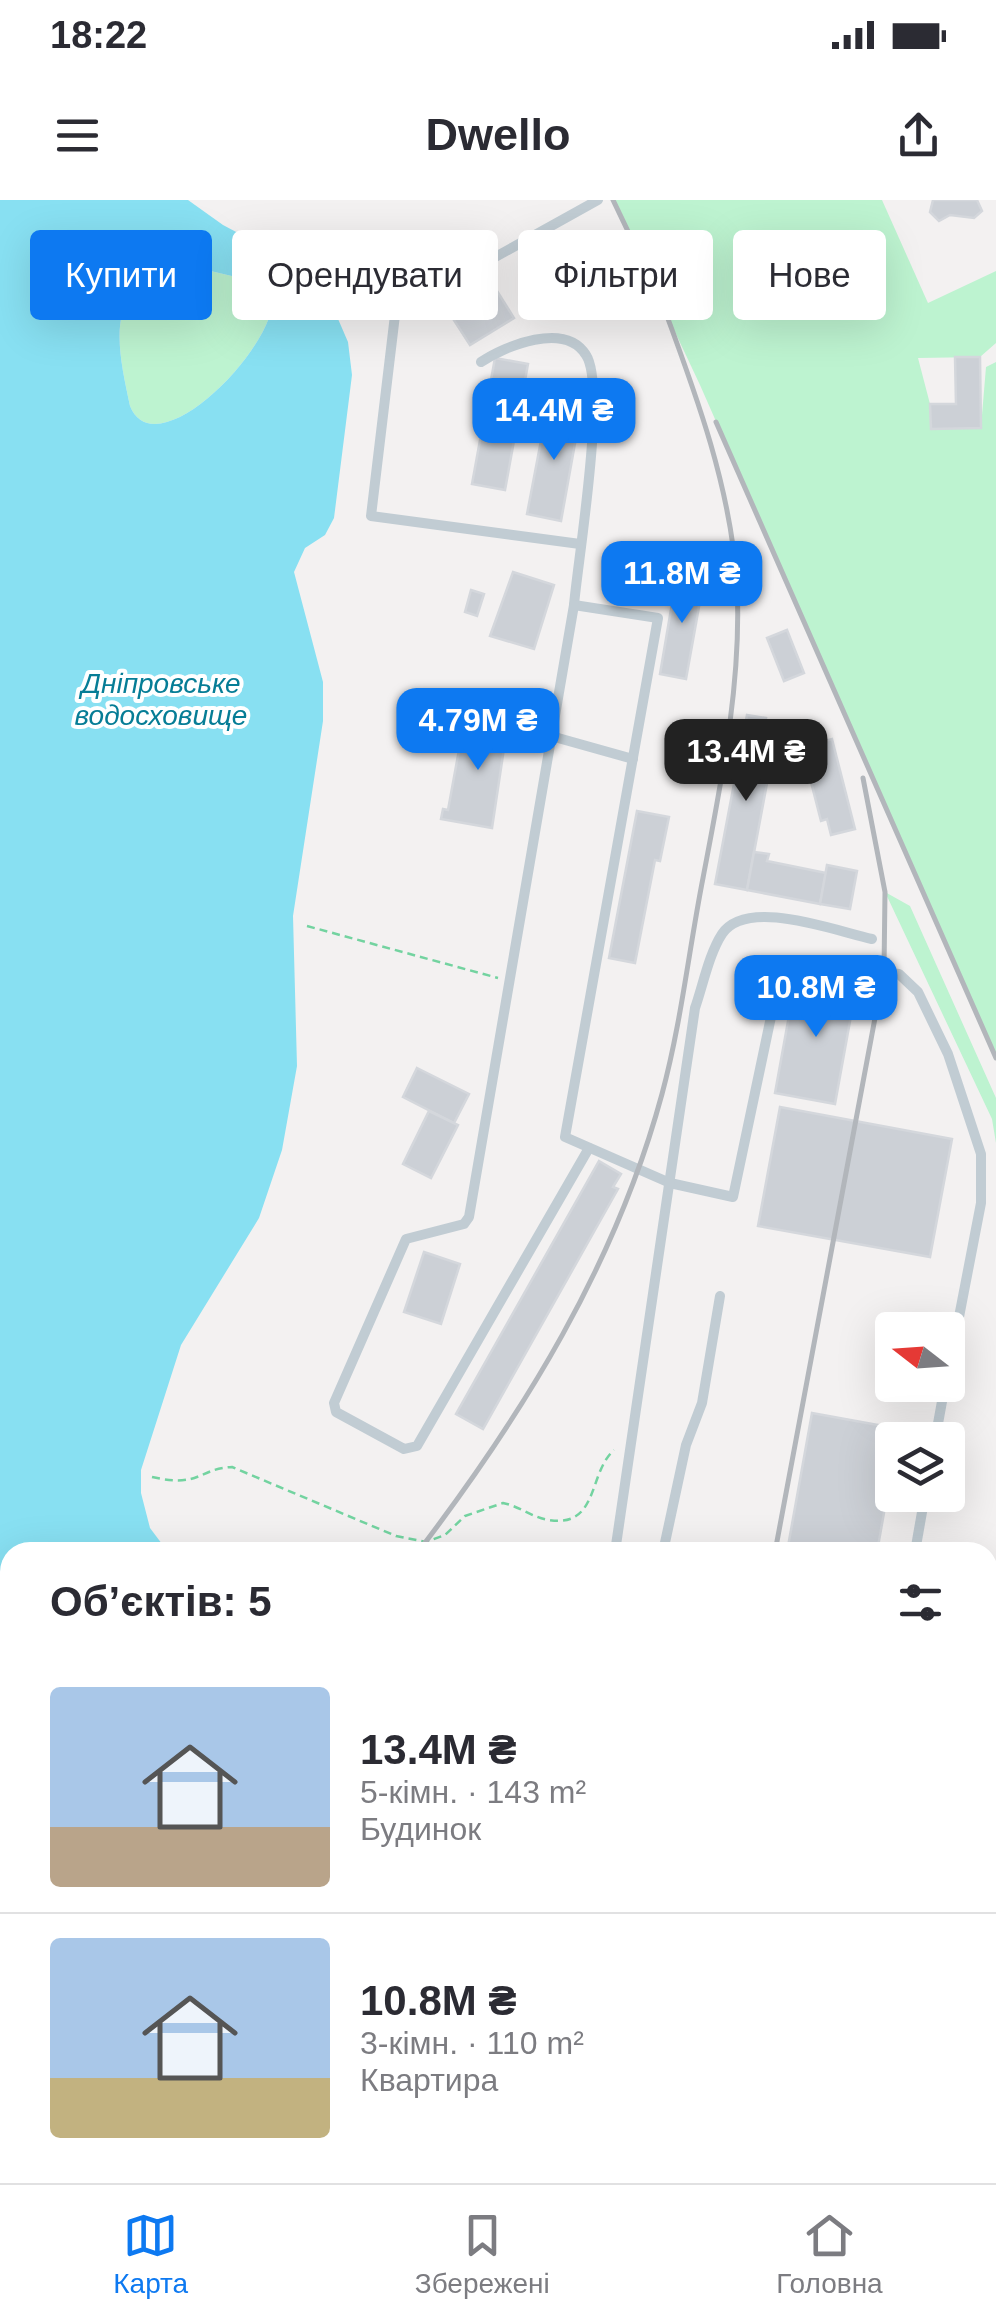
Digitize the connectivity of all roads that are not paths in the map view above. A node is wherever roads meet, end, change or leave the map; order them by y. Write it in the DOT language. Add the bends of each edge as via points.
graph roads {
  1 [pos="598,200"];
  2 [pos="498,256"];
  3 [pos="394,320"];
  4 [pos="481,362"];
  5 [pos="580,544"];
  6 [pos="574,605"];
  7 [pos="551,736"];
  8 [pos="633,760"];
  9 [pos="872,939"];
  10 [pos="589,1148"];
  11 [pos="670,1184"];
  12 [pos="720,1296"];
  13 [pos="960,1312"];
  14 [pos="922,1512"];
  15 [pos="616,1542"];
  16 [pos="665,1542"];
  17 [pos="917,1542"];
  1 -- 2 [label="lane"];
  3 -- 5 [label="lane" via="371,516"];
  4 -- 5 [label="lane" via="535,340 572,343 585,353 593,415"];
  5 -- 6 [label="lane"];
  6 -- 7 [label="lane"];
  6 -- 8 [label="lane" via="658,618"];
  7 -- 8 [label="lane"];
  7 -- 10 [label="lane" via="470,1217 406,1238 334,1403 336,1412 404,1449 417,1446"];
  8 -- 10 [label="lane" via="565,1137"];
  9 -- 11 [label="lane" via="764,915 739,918 723,933 695,1008"];
  10 -- 11 [label="lane"];
  11 -- 13 [label="lane" via="733,1197 783,960 898,974 918,992 948,1054 981,1154 981,1203"];
  11 -- 15 [label="lane"];
  12 -- 16 [label="lane" via="702,1402"];
  14 -- 17 [label="lane"];
}
